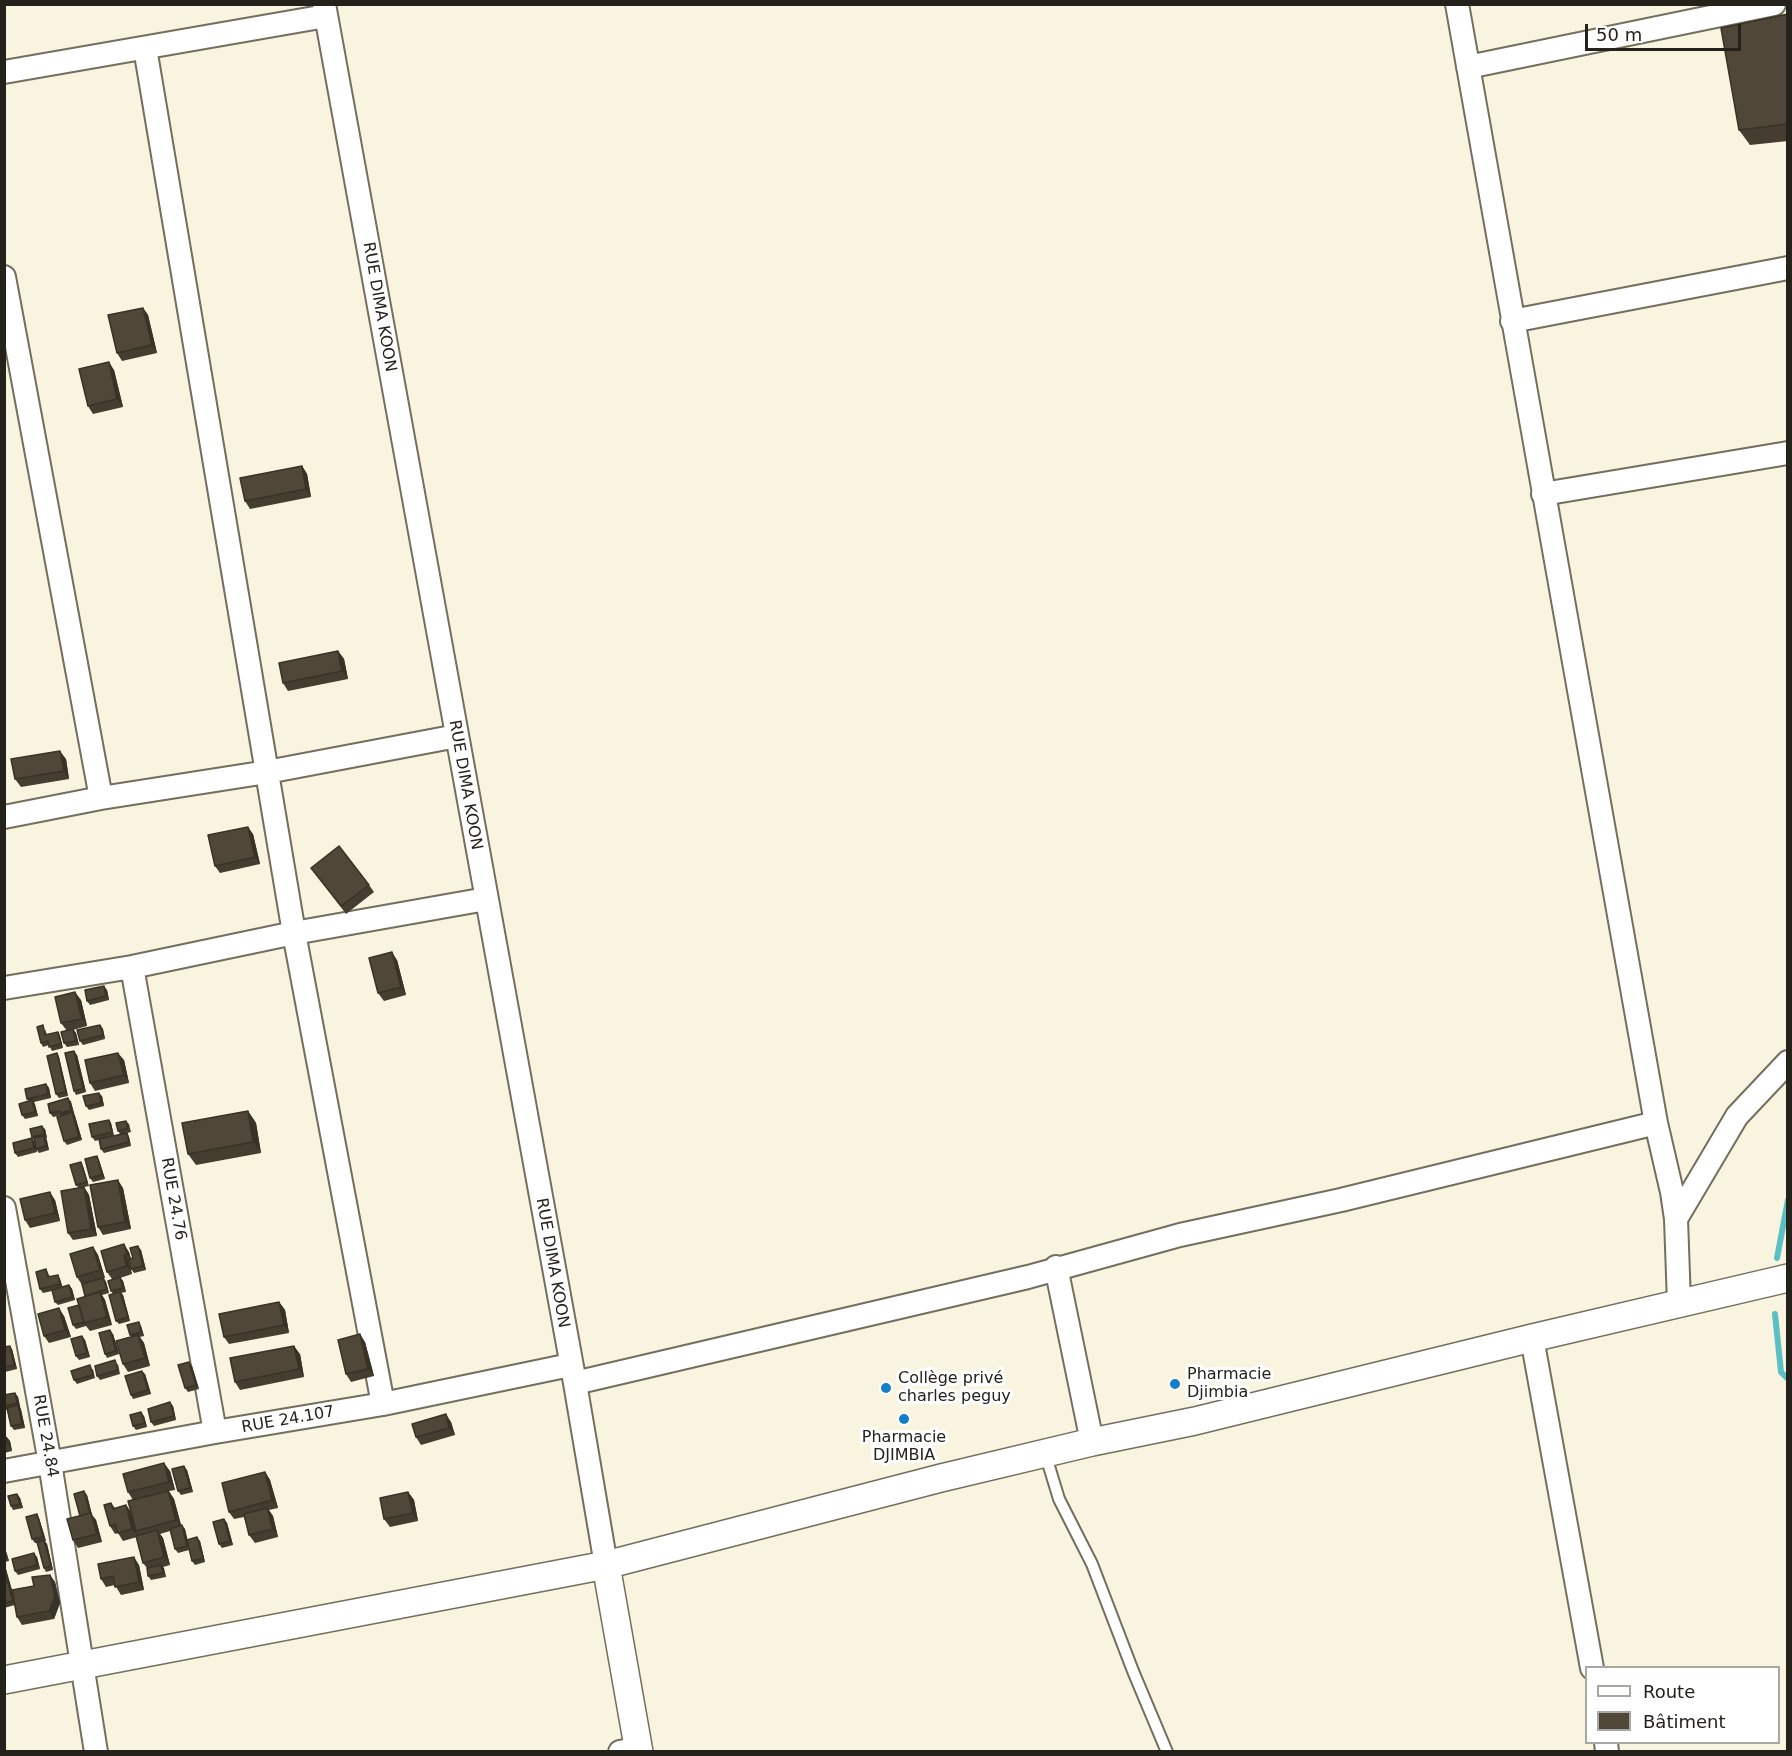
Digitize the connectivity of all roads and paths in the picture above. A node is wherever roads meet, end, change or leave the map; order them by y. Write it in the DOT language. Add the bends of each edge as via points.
graph roads {
  1 [pos="1457,4"];
  2 [pos="1774,4"];
  3 [pos="325,10"];
  4 [pos="145,48"];
  5 [pos="1468,67"];
  6 [pos="4,72"];
  7 [pos="1788,268"];
  8 [pos="4,277"];
  9 [pos="1512,321"];
  10 [pos="1788,453"];
  11 [pos="1543,494"];
  12 [pos="457,736"];
  13 [pos="267,772"];
  14 [pos="101,798"];
  15 [pos="4,817"];
  16 [pos="486,899"];
  17 [pos="294,933"];
  18 [pos="132,967"];
  19 [pos="4,988"];
  20 [pos="1788,1062"];
  21 [pos="1656,1123"];
  22 [pos="4,1208"];
  23 [pos="1676,1219"];
  24 [pos="1056,1268"];
  25 [pos="1788,1278"];
  26 [pos="1679,1303"];
  27 [pos="1532,1338"];
  28 [pos="573,1374"];
  29 [pos="383,1404"];
  30 [pos="215,1432"];
  31 [pos="1092,1442"];
  32 [pos="1045,1453"];
  33 [pos="50,1463"];
  34 [pos="4,1471"];
  35 [pos="606,1565"];
  36 [pos="82,1665"];
  37 [pos="1592,1666"];
  38 [pos="4,1680"];
  39 [pos="633,1750"];
  40 [pos="96,1752"];
  41 [pos="1167,1752"];
  1 -- 5 [label="street"];
  2 -- 5 [label="street"];
  3 -- 4 [label="street"];
  3 -- 12 [label="street, RUE DIMA KOON"];
  4 -- 6 [label="street"];
  4 -- 13 [label="street"];
  5 -- 9 [label="street"];
  7 -- 9 [label="street"];
  8 -- 14 [label="street"];
  9 -- 11 [label="street"];
  10 -- 11 [label="street"];
  11 -- 21 [label="street"];
  12 -- 13 [label="street"];
  12 -- 16 [label="street, RUE DIMA KOON"];
  13 -- 14 [label="street"];
  13 -- 17 [label="street"];
  14 -- 15 [label="street"];
  16 -- 17 [label="street"];
  16 -- 28 [label="street, RUE DIMA KOON"];
  17 -- 18 [label="street"];
  17 -- 29 [label="street"];
  18 -- 19 [label="street"];
  18 -- 30 [label="street, RUE 24.76"];
  20 -- 23 [label="street" via="1737,1116"];
  21 -- 23 [label="street"];
  21 -- 24 [label="street, RUE 24.107"];
  22 -- 33 [label="street, RUE 24.84"];
  23 -- 26 [label="street"];
  24 -- 28 [label="street, RUE 24.107"];
  24 -- 31 [label="street"];
  25 -- 26 [label="street"];
  26 -- 27 [label="street"];
  27 -- 31 [label="street" via="1195,1421"];
  27 -- 37 [label="street"];
  28 -- 29 [label="street, RUE 24.107"];
  28 -- 35 [label="street, RUE DIMA KOON"];
  29 -- 30 [label="street, RUE 24.107"];
  30 -- 33 [label="street, RUE 24.107"];
  31 -- 32 [label="street"];
  32 -- 35 [label="street"];
  32 -- 41 [label="lane" via="1059,1498 1092,1564"];
  33 -- 34 [label="street, RUE 24.107"];
  33 -- 36 [label="street, RUE 24.84"];
  35 -- 36 [label="street"];
  35 -- 39 [label="street"];
  36 -- 38 [label="street"];
  36 -- 40 [label="street, RUE 24.84"];
}
